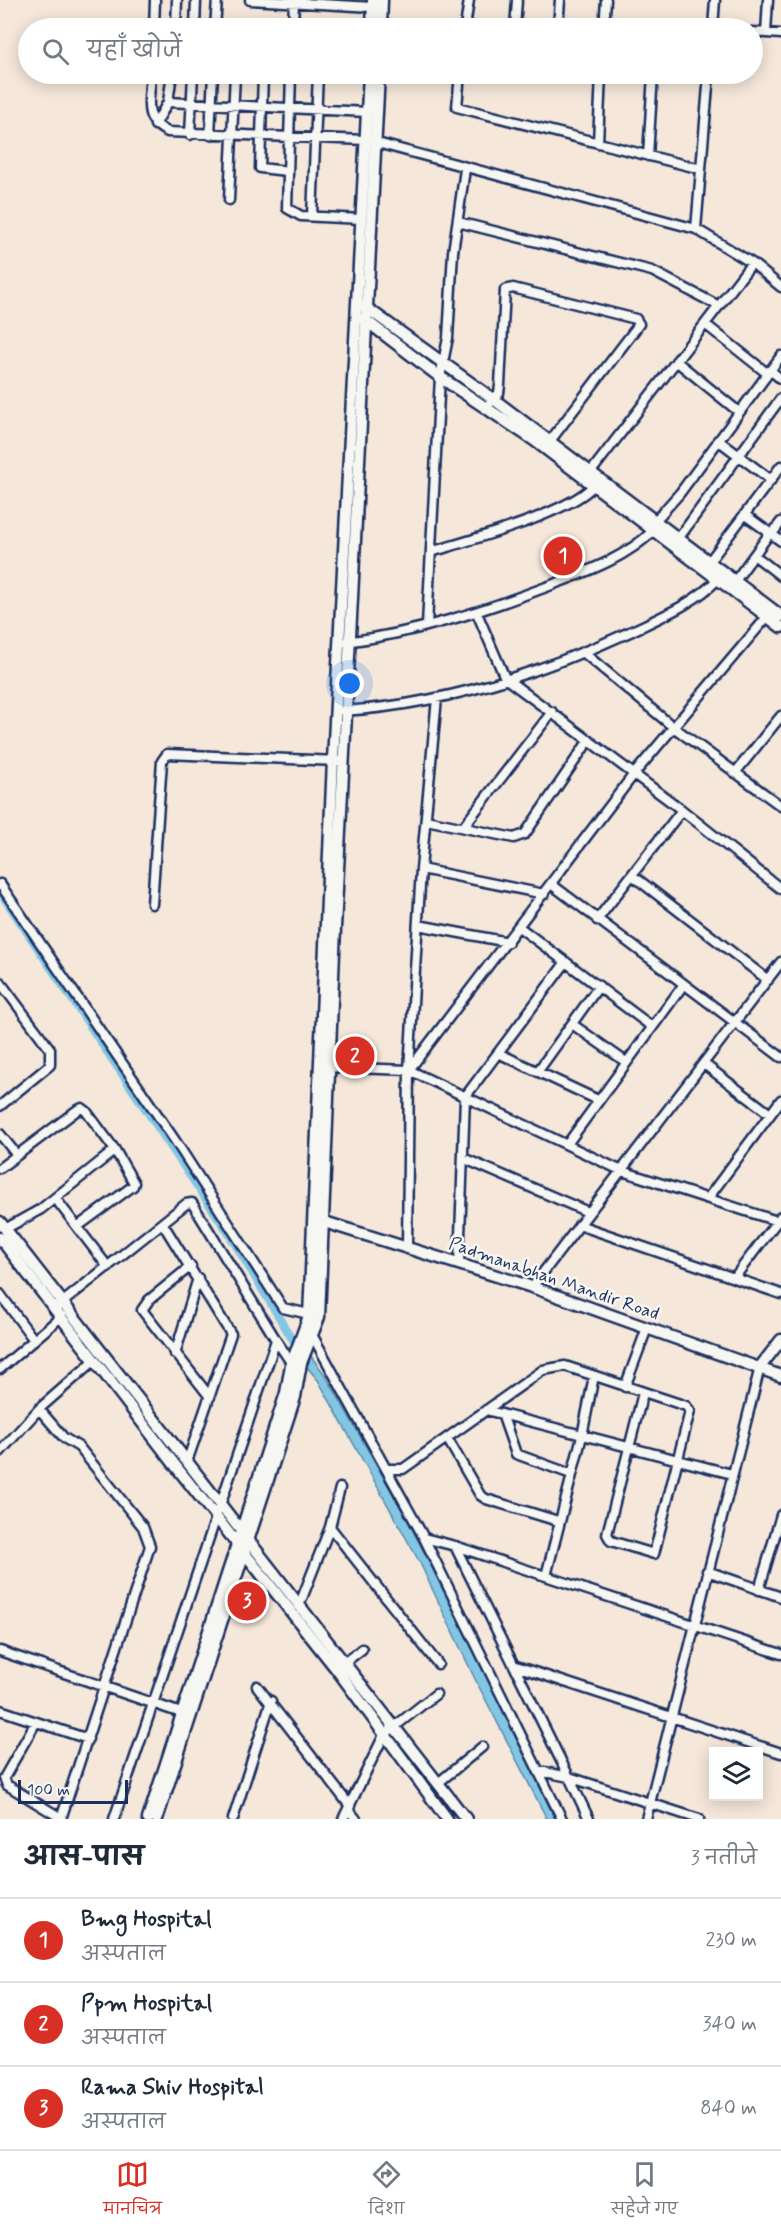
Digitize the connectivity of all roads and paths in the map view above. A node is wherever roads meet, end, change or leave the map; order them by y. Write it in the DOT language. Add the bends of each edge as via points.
graph roads {
  1 [pos="155,0"];
  2 [pos="177,0"];
  3 [pos="196,0"];
  4 [pos="217,0"];
  5 [pos="250,0"];
  6 [pos="266,0"];
  7 [pos="469,0"];
  8 [pos="517,0"];
  9 [pos="560,0"];
  10 [pos="606,0"];
  11 [pos="715,0"];
  12 [pos="768,0"];
  13 [pos="294,1"];
  14 [pos="322,2"];
  15 [pos="376,2"];
  16 [pos="154,18"];
  17 [pos="176,18"];
  18 [pos="195,18"];
  19 [pos="216,18"];
  20 [pos="293,18"];
  21 [pos="374,18"];
  22 [pos="379,18"];
  23 [pos="466,18"];
  24 [pos="516,18"];
  25 [pos="559,18"];
  26 [pos="605,18"];
  27 [pos="714,18"];
  28 [pos="763,33"];
  29 [pos="766,33"];
  30 [pos="781,34"];
  31 [pos="150,84"];
  32 [pos="171,84"];
  33 [pos="193,84"];
  34 [pos="213,84"];
  35 [pos="235,84"];
  36 [pos="263,84"];
  37 [pos="290,84"];
  38 [pos="317,84"];
  39 [pos="368,84"];
  40 [pos="378,84"];
  41 [pos="459,84"];
  42 [pos="601,84"];
  43 [pos="652,84"];
  44 [pos="709,84"];
  45 [pos="168,102"];
  46 [pos="192,102"];
  47 [pos="212,103"];
  48 [pos="234,104"];
  49 [pos="262,106"];
  50 [pos="289,107"];
  51 [pos="316,109"];
  52 [pos="367,112"];
  53 [pos="155,125"];
  54 [pos="190,135"];
  55 [pos="210,135"];
  56 [pos="232,135"];
  57 [pos="261,136"];
  58 [pos="288,137"];
  59 [pos="315,138"];
  60 [pos="370,141"];
  61 [pos="598,143"];
  62 [pos="648,156"];
  63 [pos="465,168"];
  64 [pos="701,169"];
  65 [pos="287,171"];
  66 [pos="229,200"];
  67 [pos="312,216"];
  68 [pos="362,219"];
  69 [pos="458,222"];
  70 [pos="696,229"];
  71 [pos="752,263"];
  72 [pos="781,287"];
  73 [pos="357,301"];
  74 [pos="719,306"];
  75 [pos="368,309"];
  76 [pos="356,314"];
  77 [pos="367,321"];
  78 [pos="705,324"];
  79 [pos="781,356"];
  80 [pos="676,361"];
  81 [pos="443,363"];
  82 [pos="769,372"];
  83 [pos="440,376"];
  84 [pos="781,379"];
  85 [pos="781,398"];
  86 [pos="490,403"];
  87 [pos="738,412"];
  88 [pos="550,441"];
  89 [pos="718,441"];
  90 [pos="737,457"];
  91 [pos="781,466"];
  92 [pos="590,479"];
  93 [pos="771,480"];
  94 [pos="745,515"];
  95 [pos="781,522"];
  96 [pos="654,527"];
  97 [pos="771,534"];
  98 [pos="678,539"];
  99 [pos="781,541"];
  100 [pos="431,552"];
  101 [pos="754,555"];
  102 [pos="713,570"];
  103 [pos="781,576"];
  104 [pos="735,581"];
  105 [pos="477,613"];
  106 [pos="781,616"];
  107 [pos="767,617"];
  108 [pos="427,625"];
  109 [pos="781,627"];
  110 [pos="344,642"];
  111 [pos="584,653"];
  112 [pos="505,678"];
  113 [pos="436,698"];
  114 [pos="341,711"];
  115 [pos="552,712"];
  116 [pos="781,716"];
  117 [pos="672,726"];
  118 [pos="589,740"];
  119 [pos="338,761"];
  120 [pos="735,773"];
  121 [pos="634,774"];
  122 [pos="781,806"];
  123 [pos="682,810"];
  124 [pos="426,820"];
  125 [pos="464,826"];
  126 [pos="421,869"];
  127 [pos="632,875"];
  128 [pos="0,884"];
  129 [pos="551,885"];
  130 [pos="781,889"];
  131 [pos="544,894"];
  132 [pos="152,904"];
  133 [pos="597,920"];
  134 [pos="418,925"];
  135 [pos="519,927"];
  136 [pos="508,942"];
  137 [pos="566,962"];
  138 [pos="781,962"];
  139 [pos="778,972"];
  140 [pos="768,980"];
  141 [pos="0,982"];
  142 [pos="684,984"];
  143 [pos="599,986"];
  144 [pos="734,1022"];
  145 [pos="572,1024"];
  146 [pos="651,1026"];
  147 [pos="498,1053"];
  148 [pos="781,1057"];
  149 [pos="626,1062"];
  150 [pos="704,1064"];
  151 [pos="324,1067"];
  152 [pos="410,1070"];
  153 [pos="538,1071"];
  154 [pos="465,1097"];
  155 [pos="598,1100"];
  156 [pos="781,1100"];
  157 [pos="0,1106"];
  158 [pos="770,1114"];
  159 [pos="0,1134"];
  160 [pos="568,1143"];
  161 [pos="115,1150"];
  162 [pos="16,1154"];
  163 [pos="463,1158"];
  164 [pos="0,1168"];
  165 [pos="622,1171"];
  166 [pos="55,1197"];
  167 [pos="708,1197"];
  168 [pos="588,1212"];
  169 [pos="779,1219"];
  170 [pos="319,1220"];
  171 [pos="164,1224"];
  172 [pos="579,1225"];
  173 [pos="77,1227"];
  174 [pos="2,1230"];
  175 [pos="407,1247"];
  176 [pos="459,1264"];
  177 [pos="191,1266"];
  178 [pos="108,1267"];
  179 [pos="198,1278"];
  180 [pos="734,1278"];
  181 [pos="532,1287"];
  182 [pos="0,1294"];
  183 [pos="781,1294"];
  184 [pos="60,1309"];
  185 [pos="309,1314"];
  186 [pos="647,1328"];
  187 [pos="306,1336"];
  188 [pos="34,1340"];
  189 [pos="276,1340"];
  190 [pos="781,1340"];
  191 [pos="175,1354"];
  192 [pos="95,1360"];
  193 [pos="296,1364"];
  194 [pos="760,1367"];
  195 [pos="0,1369"];
  196 [pos="594,1376"];
  197 [pos="781,1376"];
  198 [pos="625,1387"];
  199 [pos="644,1393"];
  200 [pos="210,1397"];
  201 [pos="39,1409"];
  202 [pos="486,1410"];
  203 [pos="502,1414"];
  204 [pos="582,1436"];
  205 [pos="447,1438"];
  206 [pos="630,1448"];
  207 [pos="0,1452"];
  208 [pos="188,1459"];
  209 [pos="678,1462"];
  210 [pos="386,1470"];
  211 [pos="571,1474"];
  212 [pos="732,1474"];
  213 [pos="340,1488"];
  214 [pos="222,1504"];
  215 [pos="781,1515"];
  216 [pos="216,1517"];
  217 [pos="558,1521"];
  218 [pos="330,1527"];
  219 [pos="779,1531"];
  220 [pos="424,1538"];
  221 [pos="243,1541"];
  222 [pos="455,1546"];
  223 [pos="707,1571"];
  224 [pos="546,1576"];
  225 [pos="759,1590"];
  226 [pos="781,1596"];
  227 [pos="299,1606"];
  228 [pos="694,1626"];
  229 [pos="362,1649"];
  230 [pos="0,1651"];
  231 [pos="781,1654"];
  232 [pos="344,1663"];
  233 [pos="438,1664"];
  234 [pos="516,1666"];
  235 [pos="257,1686"];
  236 [pos="105,1687"];
  237 [pos="436,1694"];
  238 [pos="271,1701"];
  239 [pos="153,1703"];
  240 [pos="0,1710"];
  241 [pos="186,1715"];
  242 [pos="672,1717"];
  243 [pos="36,1722"];
  244 [pos="393,1726"];
  245 [pos="384,1735"];
  246 [pos="88,1739"];
  247 [pos="483,1747"];
  248 [pos="781,1753"];
  249 [pos="540,1771"];
  250 [pos="569,1777"];
  251 [pos="438,1783"];
  252 [pos="651,1802"];
  253 [pos="349,1808"];
  254 [pos="61,1819"];
  255 [pos="114,1819"];
  256 [pos="148,1819"];
  257 [pos="157,1819"];
  258 [pos="233,1819"];
  259 [pos="343,1819"];
  260 [pos="356,1819"];
  261 [pos="447,1819"];
  262 [pos="466,1819"];
  263 [pos="562,1819"];
  264 [pos="589,1819"];
  265 [pos="646,1819"];
  266 [pos="699,1819"];
  1 -- 16 [label="street"];
  2 -- 17 [label="street"];
  3 -- 18 [label="street"];
  4 -- 19 [label="street"];
  5 -- 6 [label="street"];
  6 -- 13 [label="street"];
  7 -- 23 [label="street"];
  8 -- 24 [label="street"];
  9 -- 25 [label="street"];
  10 -- 26 [label="street"];
  11 -- 27 [label="street"];
  12 -- 29 [label="street"];
  13 -- 14 [label="street"];
  13 -- 20 [label="street"];
  14 -- 15 [label="street"];
  15 -- 21 [label="street"];
  15 -- 22 [label="street"];
  28 -- 29 [label="street"];
  29 -- 30 [label="street"];
  31 -- 53 [label="street" via="149,110"];
  32 -- 45 [label="street"];
  33 -- 46 [label="street"];
  34 -- 47 [label="street"];
  35 -- 48 [label="street"];
  36 -- 49 [label="street"];
  37 -- 50 [label="street"];
  38 -- 51 [label="street"];
  39 -- 52 [label="street"];
  40 -- 60 [label="street"];
  41 -- 61 [label="street" via="457,107"];
  42 -- 61 [label="street"];
  43 -- 62 [label="street"];
  44 -- 64 [label="street"];
  45 -- 46 [label="street"];
  45 -- 53 [label="street"];
  46 -- 47 [label="street"];
  46 -- 54 [label="street"];
  47 -- 48 [label="street"];
  47 -- 55 [label="street"];
  48 -- 49 [label="street"];
  48 -- 56 [label="street"];
  49 -- 50 [label="street"];
  49 -- 57 [label="street"];
  50 -- 51 [label="street"];
  50 -- 58 [label="street"];
  51 -- 52 [label="street"];
  51 -- 59 [label="street"];
  52 -- 60 [label="street"];
  53 -- 54 [label="street" via="168,132"];
  54 -- 55 [label="street"];
  55 -- 56 [label="street"];
  56 -- 57 [label="street"];
  56 -- 66 [label="street"];
  57 -- 58 [label="street"];
  57 -- 65 [label="street" via="260,168"];
  58 -- 59 [label="street"];
  58 -- 65 [label="street"];
  59 -- 60 [label="street"];
  59 -- 67 [label="street"];
  60 -- 63 [label="street"];
  60 -- 68 [label="street"];
  60 -- 75 [label="street"];
  61 -- 62 [label="street"];
  62 -- 64 [label="street"];
  63 -- 69 [label="street"];
  63 -- 70 [label="street"];
  64 -- 70 [label="street"];
  65 -- 67 [label="street" via="287,208 294,214"];
  67 -- 68 [label="street"];
  68 -- 73 [label="street"];
  69 -- 74 [label="street" via="652,271"];
  69 -- 81 [label="street"];
  70 -- 71 [label="street"];
  71 -- 72 [label="street"];
  71 -- 74 [label="street"];
  73 -- 75 [label="street"];
  73 -- 76 [label="street"];
  74 -- 78 [label="street"];
  75 -- 77 [label="street"];
  75 -- 81 [label="street"];
  76 -- 77 [label="street"];
  76 -- 110 [label="street"];
  77 -- 83 [label="street"];
  77 -- 110 [label="street"];
  78 -- 80 [label="street"];
  78 -- 82 [label="street"];
  79 -- 82 [label="street"];
  80 -- 87 [label="street"];
  80 -- 92 [label="street"];
  81 -- 83 [label="street"];
  81 -- 86 [label="street"];
  82 -- 84 [label="street"];
  82 -- 87 [label="street"];
  83 -- 86 [label="street"];
  83 -- 100 [label="street"];
  85 -- 90 [label="street"];
  86 -- 88 [label="street"];
  86 -- 88 [label="street" via="500,386 505,290 513,288 639,321"];
  86 -- 92 [label="street"];
  87 -- 89 [label="street"];
  88 -- 92 [label="street"];
  89 -- 90 [label="street"];
  89 -- 96 [label="street"];
  90 -- 93 [label="street"];
  90 -- 98 [label="street"];
  91 -- 93 [label="street"];
  92 -- 96 [label="street"];
  92 -- 100 [label="street" via="579,497 512,526"];
  93 -- 94 [label="street"];
  94 -- 97 [label="street"];
  94 -- 102 [label="street"];
  95 -- 97 [label="street"];
  96 -- 98 [label="street"];
  96 -- 102 [label="street"];
  96 -- 105 [label="street" via="629,551 601,565"];
  97 -- 99 [label="street"];
  97 -- 101 [label="street"];
  98 -- 102 [label="street"];
  100 -- 108 [label="street"];
  101 -- 103 [label="street"];
  101 -- 104 [label="street"];
  102 -- 104 [label="street"];
  102 -- 107 [label="street"];
  102 -- 111 [label="street" via="685,603"];
  104 -- 106 [label="street"];
  105 -- 108 [label="street"];
  105 -- 112 [label="street"];
  107 -- 109 [label="street"];
  107 -- 117 [label="street"];
  108 -- 110 [label="street"];
  110 -- 114 [label="street"];
  111 -- 112 [label="street"];
  111 -- 117 [label="street"];
  112 -- 113 [label="street"];
  112 -- 115 [label="street"];
  113 -- 114 [label="street"];
  113 -- 124 [label="street"];
  114 -- 119 [label="street"];
  115 -- 118 [label="street"];
  115 -- 125 [label="street"];
  116 -- 120 [label="street"];
  117 -- 120 [label="street"];
  117 -- 121 [label="street"];
  118 -- 121 [label="street"];
  118 -- 125 [label="street" via="525,834 514,838"];
  119 -- 132 [label="street" via="174,753 163,757"];
  119 -- 151 [label="street"];
  120 -- 122 [label="street"];
  121 -- 123 [label="street"];
  121 -- 129 [label="street"];
  123 -- 127 [label="street"];
  123 -- 130 [label="street"];
  124 -- 125 [label="street"];
  124 -- 126 [label="street"];
  126 -- 131 [label="street"];
  126 -- 134 [label="street"];
  127 -- 133 [label="street"];
  127 -- 140 [label="street"];
  128 -- 185 [label="street" via="283,1308"];
  129 -- 131 [label="street"];
  129 -- 133 [label="street"];
  131 -- 135 [label="street"];
  133 -- 142 [label="street"];
  134 -- 136 [label="street"];
  134 -- 152 [label="street"];
  135 -- 136 [label="street"];
  135 -- 137 [label="street"];
  136 -- 152 [label="street"];
  137 -- 143 [label="street"];
  137 -- 147 [label="street"];
  138 -- 139 [label="street"];
  139 -- 140 [label="street"];
  140 -- 144 [label="street"];
  141 -- 157 [label="street" via="50,1049 52,1060"];
  142 -- 144 [label="street"];
  142 -- 146 [label="street"];
  143 -- 145 [label="street"];
  143 -- 146 [label="street"];
  144 -- 148 [label="street"];
  144 -- 150 [label="street"];
  145 -- 149 [label="street"];
  145 -- 153 [label="street"];
  146 -- 149 [label="street"];
  147 -- 153 [label="street"];
  147 -- 154 [label="street"];
  149 -- 155 [label="street"];
  150 -- 158 [label="street"];
  150 -- 165 [label="street"];
  151 -- 152 [label="street"];
  151 -- 170 [label="street"];
  152 -- 154 [label="street"];
  152 -- 175 [label="street"];
  153 -- 155 [label="street"];
  154 -- 160 [label="street"];
  154 -- 163 [label="street"];
  155 -- 160 [label="street"];
  156 -- 158 [label="street"];
  158 -- 167 [label="street"];
  159 -- 162 [label="street"];
  160 -- 165 [label="street"];
  161 -- 162 [label="street" via="82,1108"];
  161 -- 166 [label="street"];
  161 -- 173 [label="street" via="133,1180 132,1186"];
  162 -- 164 [label="street"];
  163 -- 168 [label="street"];
  163 -- 176 [label="street"];
  165 -- 167 [label="street"];
  165 -- 168 [label="street"];
  166 -- 173 [label="street"];
  166 -- 174 [label="street"];
  167 -- 169 [label="street"];
  168 -- 172 [label="street"];
  169 -- 180 [label="street"];
  170 -- 175 [label="street, Padmanabhan Mandir Road"];
  170 -- 185 [label="street"];
  170 -- 187 [label="street" via="319,1317"];
  171 -- 177 [label="street"];
  171 -- 178 [label="street"];
  171 -- 189 [label="street" via="186,1204 195,1206"];
  172 -- 180 [label="street"];
  172 -- 181 [label="street"];
  173 -- 178 [label="street"];
  174 -- 184 [label="street"];
  175 -- 176 [label="street, Padmanabhan Mandir Road"];
  176 -- 181 [label="street, Padmanabhan Mandir Road"];
  177 -- 179 [label="street"];
  177 -- 191 [label="street" via="142,1310"];
  178 -- 184 [label="street"];
  179 -- 191 [label="street"];
  179 -- 200 [label="street" via="231,1334"];
  180 -- 183 [label="street"];
  181 -- 186 [label="street, Padmanabhan Mandir Road"];
  182 -- 188 [label="street"];
  184 -- 188 [label="street"];
  184 -- 192 [label="street"];
  184 -- 208 [label="street"];
  185 -- 187 [label="street"];
  186 -- 194 [label="street, Padmanabhan Mandir Road"];
  186 -- 198 [label="street"];
  187 -- 193 [label="street"];
  187 -- 210 [label="street"];
  188 -- 195 [label="street"];
  189 -- 193 [label="street"];
  189 -- 214 [label="street"];
  190 -- 194 [label="street"];
  191 -- 200 [label="street"];
  192 -- 201 [label="street"];
  192 -- 216 [label="street"];
  193 -- 221 [label="street"];
  194 -- 197 [label="street, Padmanabhan Mandir Road"];
  194 -- 212 [label="street"];
  196 -- 198 [label="street"];
  196 -- 202 [label="street" via="565,1366 543,1370"];
  196 -- 204 [label="street"];
  198 -- 199 [label="street"];
  199 -- 206 [label="street"];
  199 -- 209 [label="street" via="686,1406 690,1411"];
  200 -- 208 [label="street"];
  201 -- 207 [label="street"];
  201 -- 236 [label="street" via="64,1438 80,1447 150,1539"];
  202 -- 203 [label="street"];
  202 -- 205 [label="street"];
  203 -- 204 [label="street"];
  203 -- 211 [label="street" via="516,1454"];
  204 -- 206 [label="street"];
  204 -- 211 [label="street"];
  205 -- 210 [label="street" via="403,1469"];
  205 -- 217 [label="street" via="480,1495"];
  206 -- 209 [label="street"];
  206 -- 209 [label="street" via="607,1538 654,1554"];
  208 -- 214 [label="street"];
  209 -- 212 [label="street"];
  210 -- 220 [label="street"];
  211 -- 217 [label="street"];
  212 -- 223 [label="street"];
  213 -- 218 [label="street"];
  214 -- 216 [label="street"];
  214 -- 221 [label="street"];
  215 -- 219 [label="street"];
  216 -- 221 [label="street"];
  216 -- 239 [label="street"];
  217 -- 224 [label="street"];
  218 -- 227 [label="street"];
  218 -- 233 [label="street"];
  219 -- 225 [label="street"];
  220 -- 222 [label="street"];
  220 -- 249 [label="street"];
  221 -- 227 [label="street"];
  221 -- 241 [label="street"];
  221 -- 245 [label="street"];
  222 -- 224 [label="street"];
  222 -- 234 [label="street"];
  223 -- 225 [label="street"];
  223 -- 228 [label="street"];
  224 -- 228 [label="street"];
  225 -- 226 [label="street"];
  227 -- 232 [label="street"];
  228 -- 231 [label="street"];
  228 -- 242 [label="street"];
  229 -- 232 [label="street"];
  230 -- 236 [label="street"];
  232 -- 244 [label="street"];
  234 -- 242 [label="street"];
  234 -- 250 [label="street"];
  235 -- 238 [label="street"];
  236 -- 239 [label="street"];
  236 -- 246 [label="street"];
  237 -- 244 [label="street"];
  238 -- 253 [label="street"];
  238 -- 258 [label="street"];
  239 -- 241 [label="street"];
  239 -- 255 [label="street"];
  240 -- 243 [label="street"];
  241 -- 256 [label="street"];
  241 -- 257 [label="street"];
  242 -- 248 [label="street"];
  242 -- 252 [label="street"];
  243 -- 246 [label="street"];
  243 -- 254 [label="street" via="3,1778"];
  244 -- 245 [label="street"];
  244 -- 251 [label="street"];
  245 -- 253 [label="street"];
  245 -- 261 [label="street"];
  246 -- 254 [label="street"];
  247 -- 251 [label="street"];
  249 -- 250 [label="street"];
  249 -- 263 [label="street"];
  250 -- 252 [label="street"];
  250 -- 264 [label="street"];
  251 -- 262 [label="street"];
  252 -- 265 [label="street"];
  252 -- 266 [label="street"];
  253 -- 259 [label="street"];
  253 -- 260 [label="street"];
}
